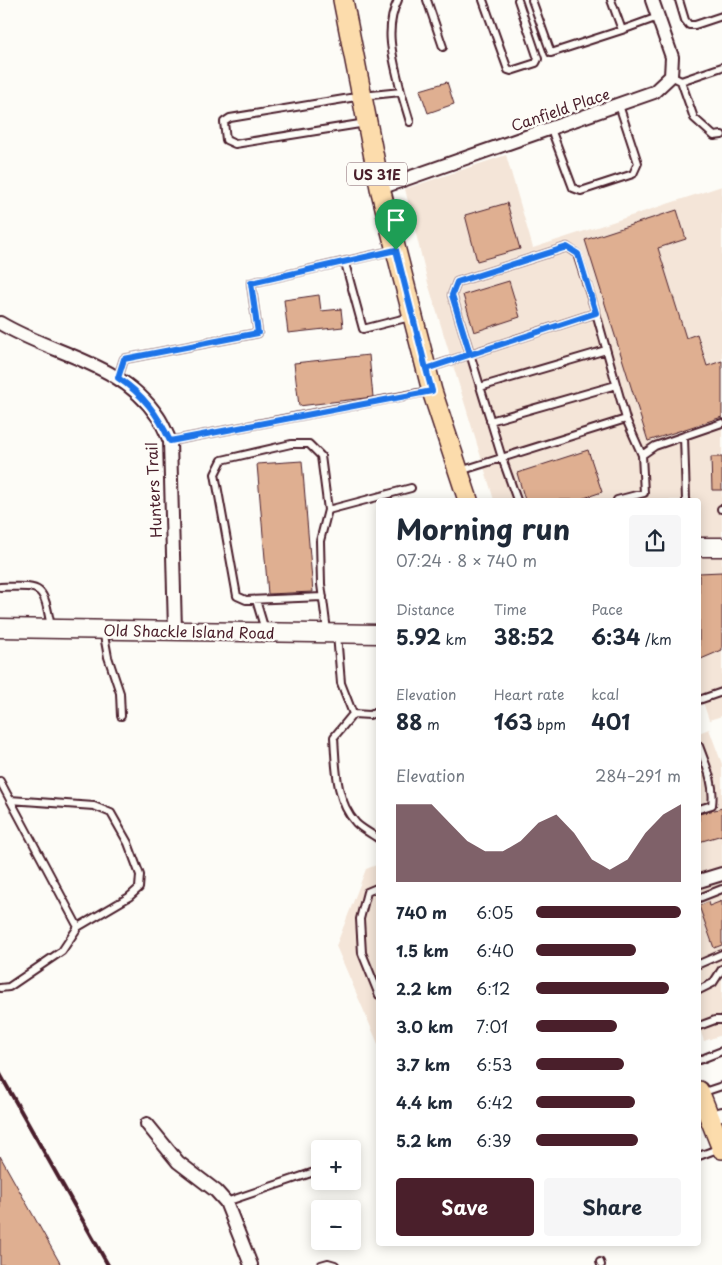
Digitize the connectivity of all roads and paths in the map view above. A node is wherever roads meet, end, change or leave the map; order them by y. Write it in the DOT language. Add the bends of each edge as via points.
graph roads {
  1 [pos="343,0"];
  2 [pos="398,0"];
  3 [pos="427,0"];
  4 [pos="484,0"];
  5 [pos="518,0"];
  6 [pos="532,0"];
  7 [pos="611,0"];
  8 [pos="652,0"];
  9 [pos="679,0"];
  10 [pos="722,16"];
  11 [pos="658,17"];
  12 [pos="622,30"];
  13 [pos="442,47"];
  14 [pos="722,67"];
  15 [pos="676,79"];
  16 [pos="401,92"];
  17 [pos="362,96"];
  18 [pos="619,105"];
  19 [pos="410,122"];
  20 [pos="367,123"];
  21 [pos="551,129"];
  22 [pos="722,136"];
  23 [pos="380,188"];
  24 [pos="396,250"];
  25 [pos="345,263"];
  26 [pos="596,313"];
  27 [pos="413,316"];
  28 [pos="0,322"];
  29 [pos="606,350"];
  30 [pos="470,354"];
  31 [pos="426,369"];
  32 [pos="118,378"];
  33 [pos="616,385"];
  34 [pos="480,387"];
  35 [pos="432,391"];
  36 [pos="626,419"];
  37 [pos="490,421"];
  38 [pos="722,423"];
  39 [pos="684,436"];
  40 [pos="170,441"];
  41 [pos="642,455"];
  42 [pos="502,458"];
  43 [pos="458,471"];
  44 [pos="411,488"];
  45 [pos="468,496"];
  46 [pos="644,497"];
  47 [pos="516,498"];
  48 [pos="686,498"];
  49 [pos="328,510"];
  50 [pos="701,547"];
  51 [pos="722,547"];
  52 [pos="0,587"];
  53 [pos="323,597"];
  54 [pos="256,600"];
  55 [pos="0,628"];
  56 [pos="51,628"];
  57 [pos="103,629"];
  58 [pos="175,630"];
  59 [pos="266,633"];
  60 [pos="332,633"];
  61 [pos="376,634"];
  62 [pos="722,692"];
  63 [pos="701,699"];
  64 [pos="376,712"];
  65 [pos="353,714"];
  66 [pos="121,716"];
  67 [pos="701,751"];
  68 [pos="0,782"];
  69 [pos="10,800"];
  70 [pos="701,808"];
  71 [pos="376,837"];
  72 [pos="722,874"];
  73 [pos="701,880"];
  74 [pos="376,888"];
  75 [pos="722,888"];
  76 [pos="701,897"];
  77 [pos="78,927"];
  78 [pos="722,954"];
  79 [pos="701,963"];
  80 [pos="722,969"];
  81 [pos="0,988"];
  82 [pos="376,988"];
  83 [pos="701,989"];
  84 [pos="722,1020"];
  85 [pos="701,1025"];
  86 [pos="722,1051"];
  87 [pos="701,1059"];
  88 [pos="722,1086"];
  89 [pos="701,1091"];
  90 [pos="701,1096"];
  91 [pos="712,1117"];
  92 [pos="147,1124"];
  93 [pos="722,1148"];
  94 [pos="701,1155"];
  95 [pos="311,1173"];
  96 [pos="226,1202"];
  97 [pos="251,1265"];
  98 [pos="321,1265"];
  99 [pos="335,1265"];
  1 -- 17 [label="main road, US 31E"];
  2 -- 16 [label="lane" via="390,29 390,45"];
  3 -- 13 [label="lane"];
  4 -- 5 [label="lane" via="511,71 536,63 538,59"];
  6 -- 12 [label="lane" via="551,53"];
  7 -- 12 [label="lane"];
  8 -- 11 [label="street"];
  9 -- 10 [label="lane" via="689,25"];
  11 -- 12 [label="lane"];
  11 -- 15 [label="street"];
  14 -- 15 [label="lane"];
  15 -- 18 [label="street, Canfield Place" via="654,92"];
  15 -- 22 [label="lane" via="694,118 714,136"];
  16 -- 17 [label="lane"];
  16 -- 19 [label="lane"];
  17 -- 20 [label="main road, US 31E"];
  17 -- 20 [label="lane" via="230,118 224,122 226,140 235,144"];
  18 -- 21 [label="street, Canfield Place"];
  18 -- 21 [label="lane" via="638,163 634,174 581,191 573,188"];
  20 -- 23 [label="main road, US 31E"];
  21 -- 23 [label="street, Canfield Place"];
  23 -- 24 [label="main road, US 31E"];
  24 -- 25 [label="lane"];
  24 -- 27 [label="main road, US 31E"];
  25 -- 27 [label="lane" via="364,329"];
  25 -- 32 [label="lane" via="251,283 258,333 124,359"];
  26 -- 29 [label="lane"];
  26 -- 30 [label="lane"];
  26 -- 30 [label="lane" via="578,254 567,247 457,282 452,295"];
  27 -- 31 [label="main road, US 31E"];
  28 -- 32 [label="street, Hunters Trail"];
  29 -- 33 [label="lane"];
  29 -- 34 [label="lane"];
  30 -- 31 [label="lane"];
  30 -- 34 [label="lane"];
  31 -- 35 [label="main road, US 31E"];
  32 -- 40 [label="street, Hunters Trail" via="148,404"];
  33 -- 36 [label="lane"];
  33 -- 37 [label="lane"];
  34 -- 37 [label="lane"];
  35 -- 40 [label="lane"];
  35 -- 43 [label="main road, US 31E"];
  36 -- 41 [label="lane"];
  36 -- 42 [label="lane"];
  37 -- 42 [label="lane"];
  38 -- 39 [label="lane"];
  39 -- 41 [label="lane"];
  39 -- 48 [label="lane"];
  40 -- 58 [label="street, Hunters Trail"];
  41 -- 46 [label="lane"];
  42 -- 43 [label="lane"];
  42 -- 47 [label="lane"];
  43 -- 45 [label="main road, US 31E"];
  44 -- 49 [label="lane"];
  49 -- 53 [label="lane" via="320,540"];
  49 -- 54 [label="lane" via="321,456 309,444 291,444 222,460 215,474 237,596"];
  50 -- 51 [label="street"];
  52 -- 56 [label="lane" via="33,586 40,590"];
  53 -- 54 [label="lane"];
  53 -- 60 [label="lane"];
  54 -- 59 [label="lane"];
  55 -- 56 [label="street, Old Shackle Island Road"];
  56 -- 57 [label="street, Old Shackle Island Road"];
  57 -- 58 [label="street, Old Shackle Island Road"];
  57 -- 66 [label="lane" via="120,693"];
  58 -- 59 [label="street, Old Shackle Island Road"];
  59 -- 60 [label="street, Old Shackle Island Road"];
  60 -- 61 [label="street, Old Shackle Island Road"];
  60 -- 65 [label="lane" via="341,683"];
  62 -- 63 [label="lane"];
  64 -- 65 [label="lane"];
  65 -- 71 [label="lane" via="334,737 337,782 356,823"];
  67 -- 70 [label="lane" via="714,794 712,805"];
  68 -- 69 [label="lane"];
  69 -- 77 [label="lane"];
  69 -- 77 [label="lane" via="94,806 111,813 128,843 140,875 140,888"];
  72 -- 73 [label="street"];
  74 -- 82 [label="lane" via="367,892 360,919 362,953"];
  75 -- 76 [label="lane"];
  77 -- 81 [label="lane" via="62,951 9,987"];
  78 -- 79 [label="lane"];
  80 -- 83 [label="lane" via="713,984"];
  84 -- 85 [label="lane"];
  86 -- 87 [label="lane"];
  88 -- 89 [label="lane"];
  90 -- 91 [label="main road"];
  91 -- 93 [label="main road"];
  92 -- 96 [label="street" via="178,1162"];
  93 -- 94 [label="lane"];
  95 -- 96 [label="lane"];
  96 -- 97 [label="street"];
  98 -- 99 [label="lane" via="328,1262"];
}
